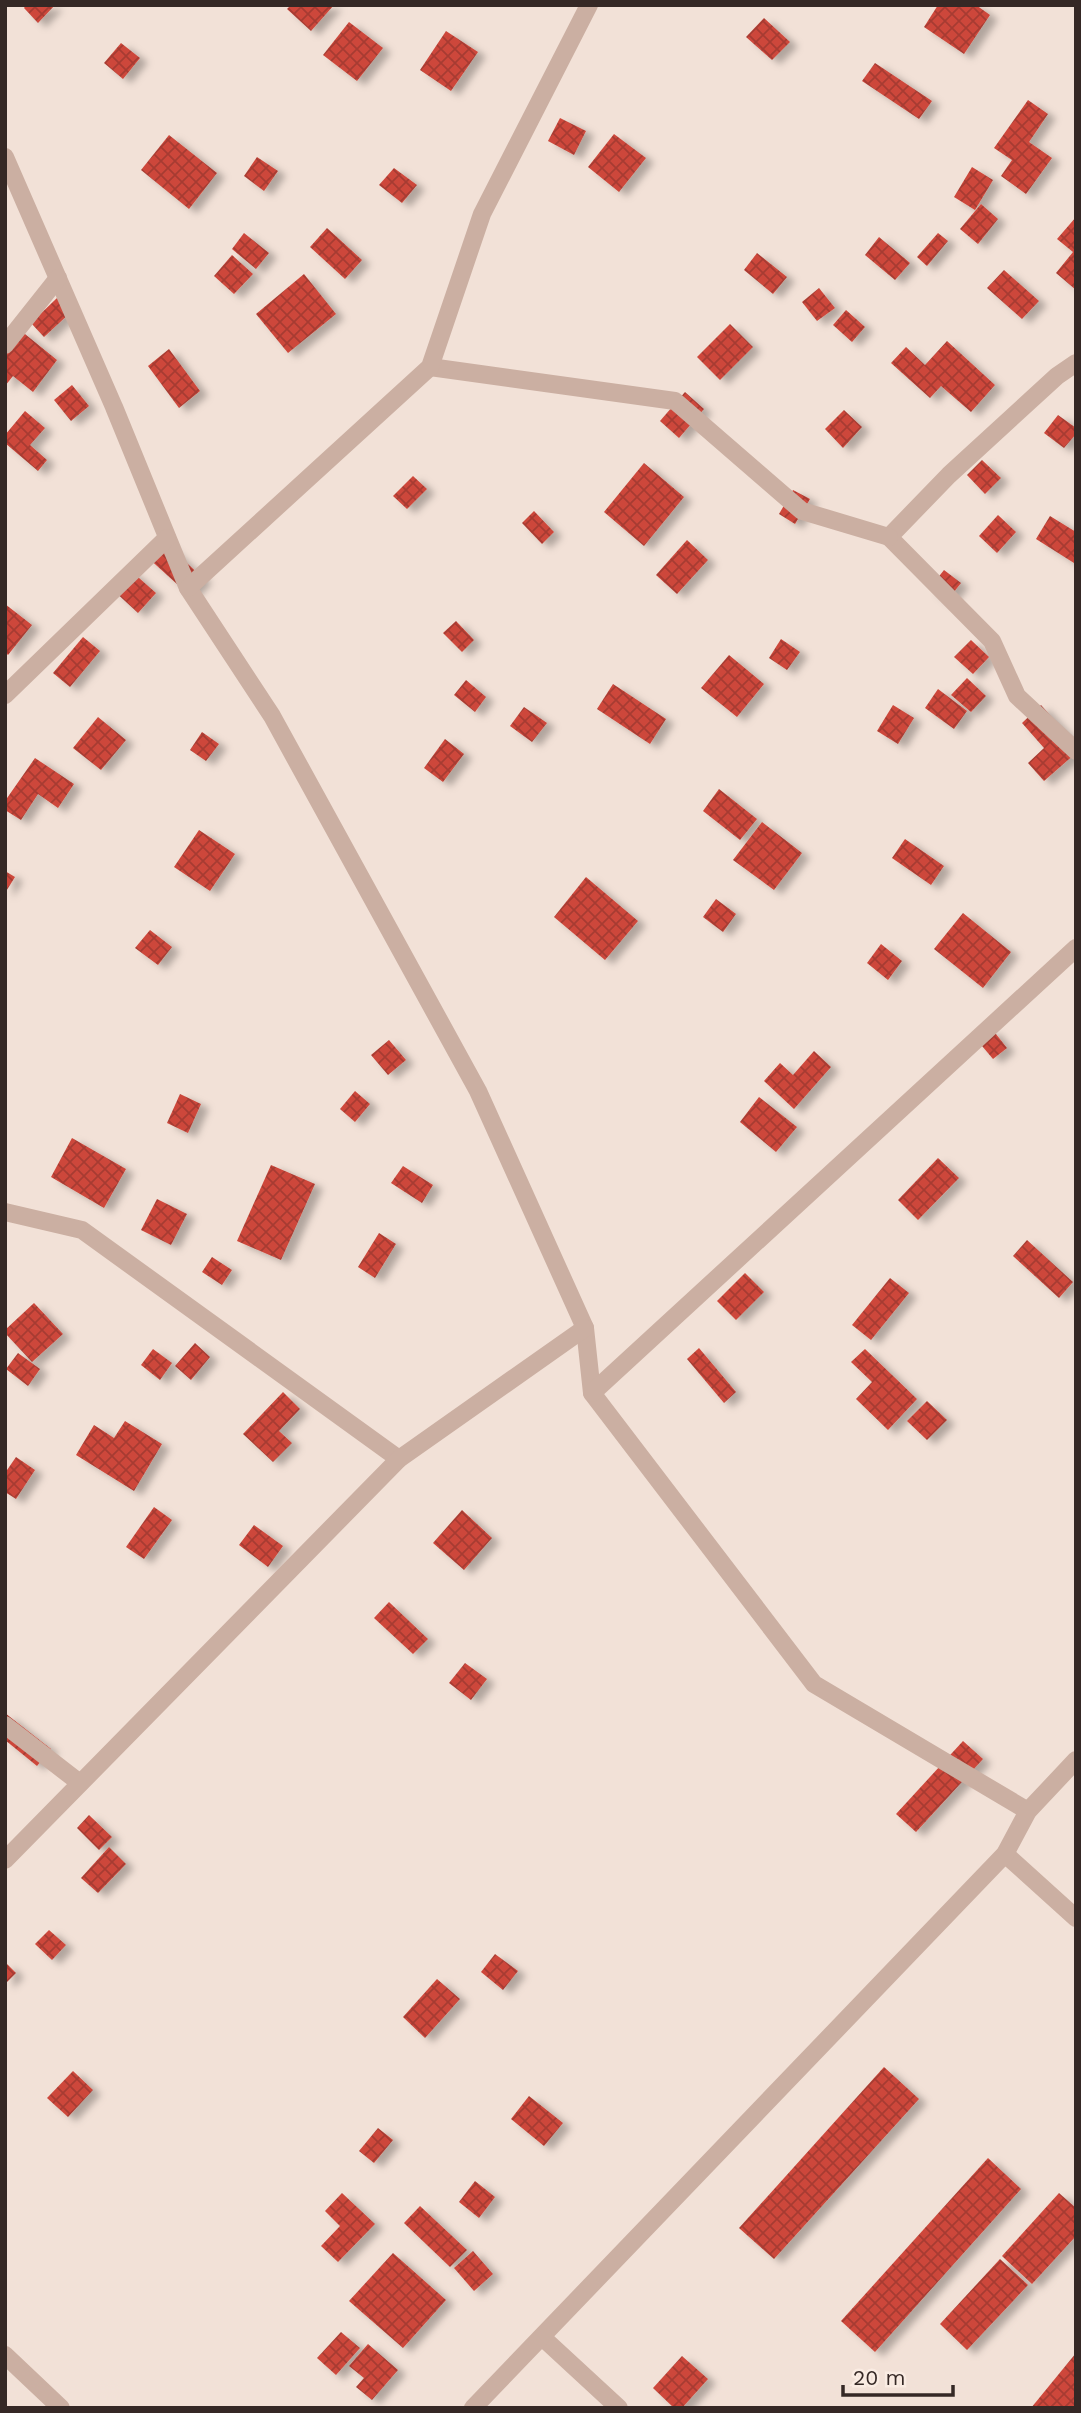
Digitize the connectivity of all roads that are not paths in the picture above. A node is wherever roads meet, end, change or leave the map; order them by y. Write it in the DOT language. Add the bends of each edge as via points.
graph roads {
  1 [pos="589,5"];
  2 [pos="5,157"];
  3 [pos="58,278"];
  4 [pos="5,345"];
  5 [pos="1076,363"];
  6 [pos="430,367"];
  7 [pos="889,537"];
  8 [pos="167,538"];
  9 [pos="188,588"];
  10 [pos="5,695"];
  11 [pos="1076,751"];
  12 [pos="1076,948"];
  13 [pos="5,1212"];
  14 [pos="585,1328"];
  15 [pos="592,1393"];
  16 [pos="399,1459"];
  17 [pos="5,1725"];
  18 [pos="1076,1760"];
  19 [pos="80,1783"];
  20 [pos="1028,1811"];
  21 [pos="1005,1854"];
  22 [pos="5,1860"];
  23 [pos="1076,1918"];
  24 [pos="542,2337"];
  25 [pos="5,2355"];
  26 [pos="61,2408"];
  27 [pos="473,2408"];
  28 [pos="619,2408"];
  1 -- 6 [label="street" via="482,214"];
  2 -- 3 [label="street"];
  3 -- 4 [label="street"];
  3 -- 8 [label="street"];
  5 -- 7 [label="street" via="949,475"];
  6 -- 7 [label="street" via="675,401 802,511"];
  6 -- 9 [label="street"];
  7 -- 11 [label="street" via="992,640 1017,696"];
  8 -- 9 [label="street"];
  8 -- 10 [label="street"];
  9 -- 14 [label="street" via="272,716 478,1091"];
  12 -- 15 [label="street"];
  13 -- 16 [label="street" via="82,1230"];
  14 -- 15 [label="street"];
  14 -- 16 [label="street"];
  15 -- 20 [label="street" via="814,1684"];
  16 -- 19 [label="street"];
  17 -- 19 [label="street"];
  18 -- 20 [label="street"];
  19 -- 22 [label="street"];
  20 -- 21 [label="street"];
  21 -- 23 [label="street"];
  21 -- 24 [label="street"];
  24 -- 27 [label="street"];
  24 -- 28 [label="street"];
  25 -- 26 [label="street"];
}
